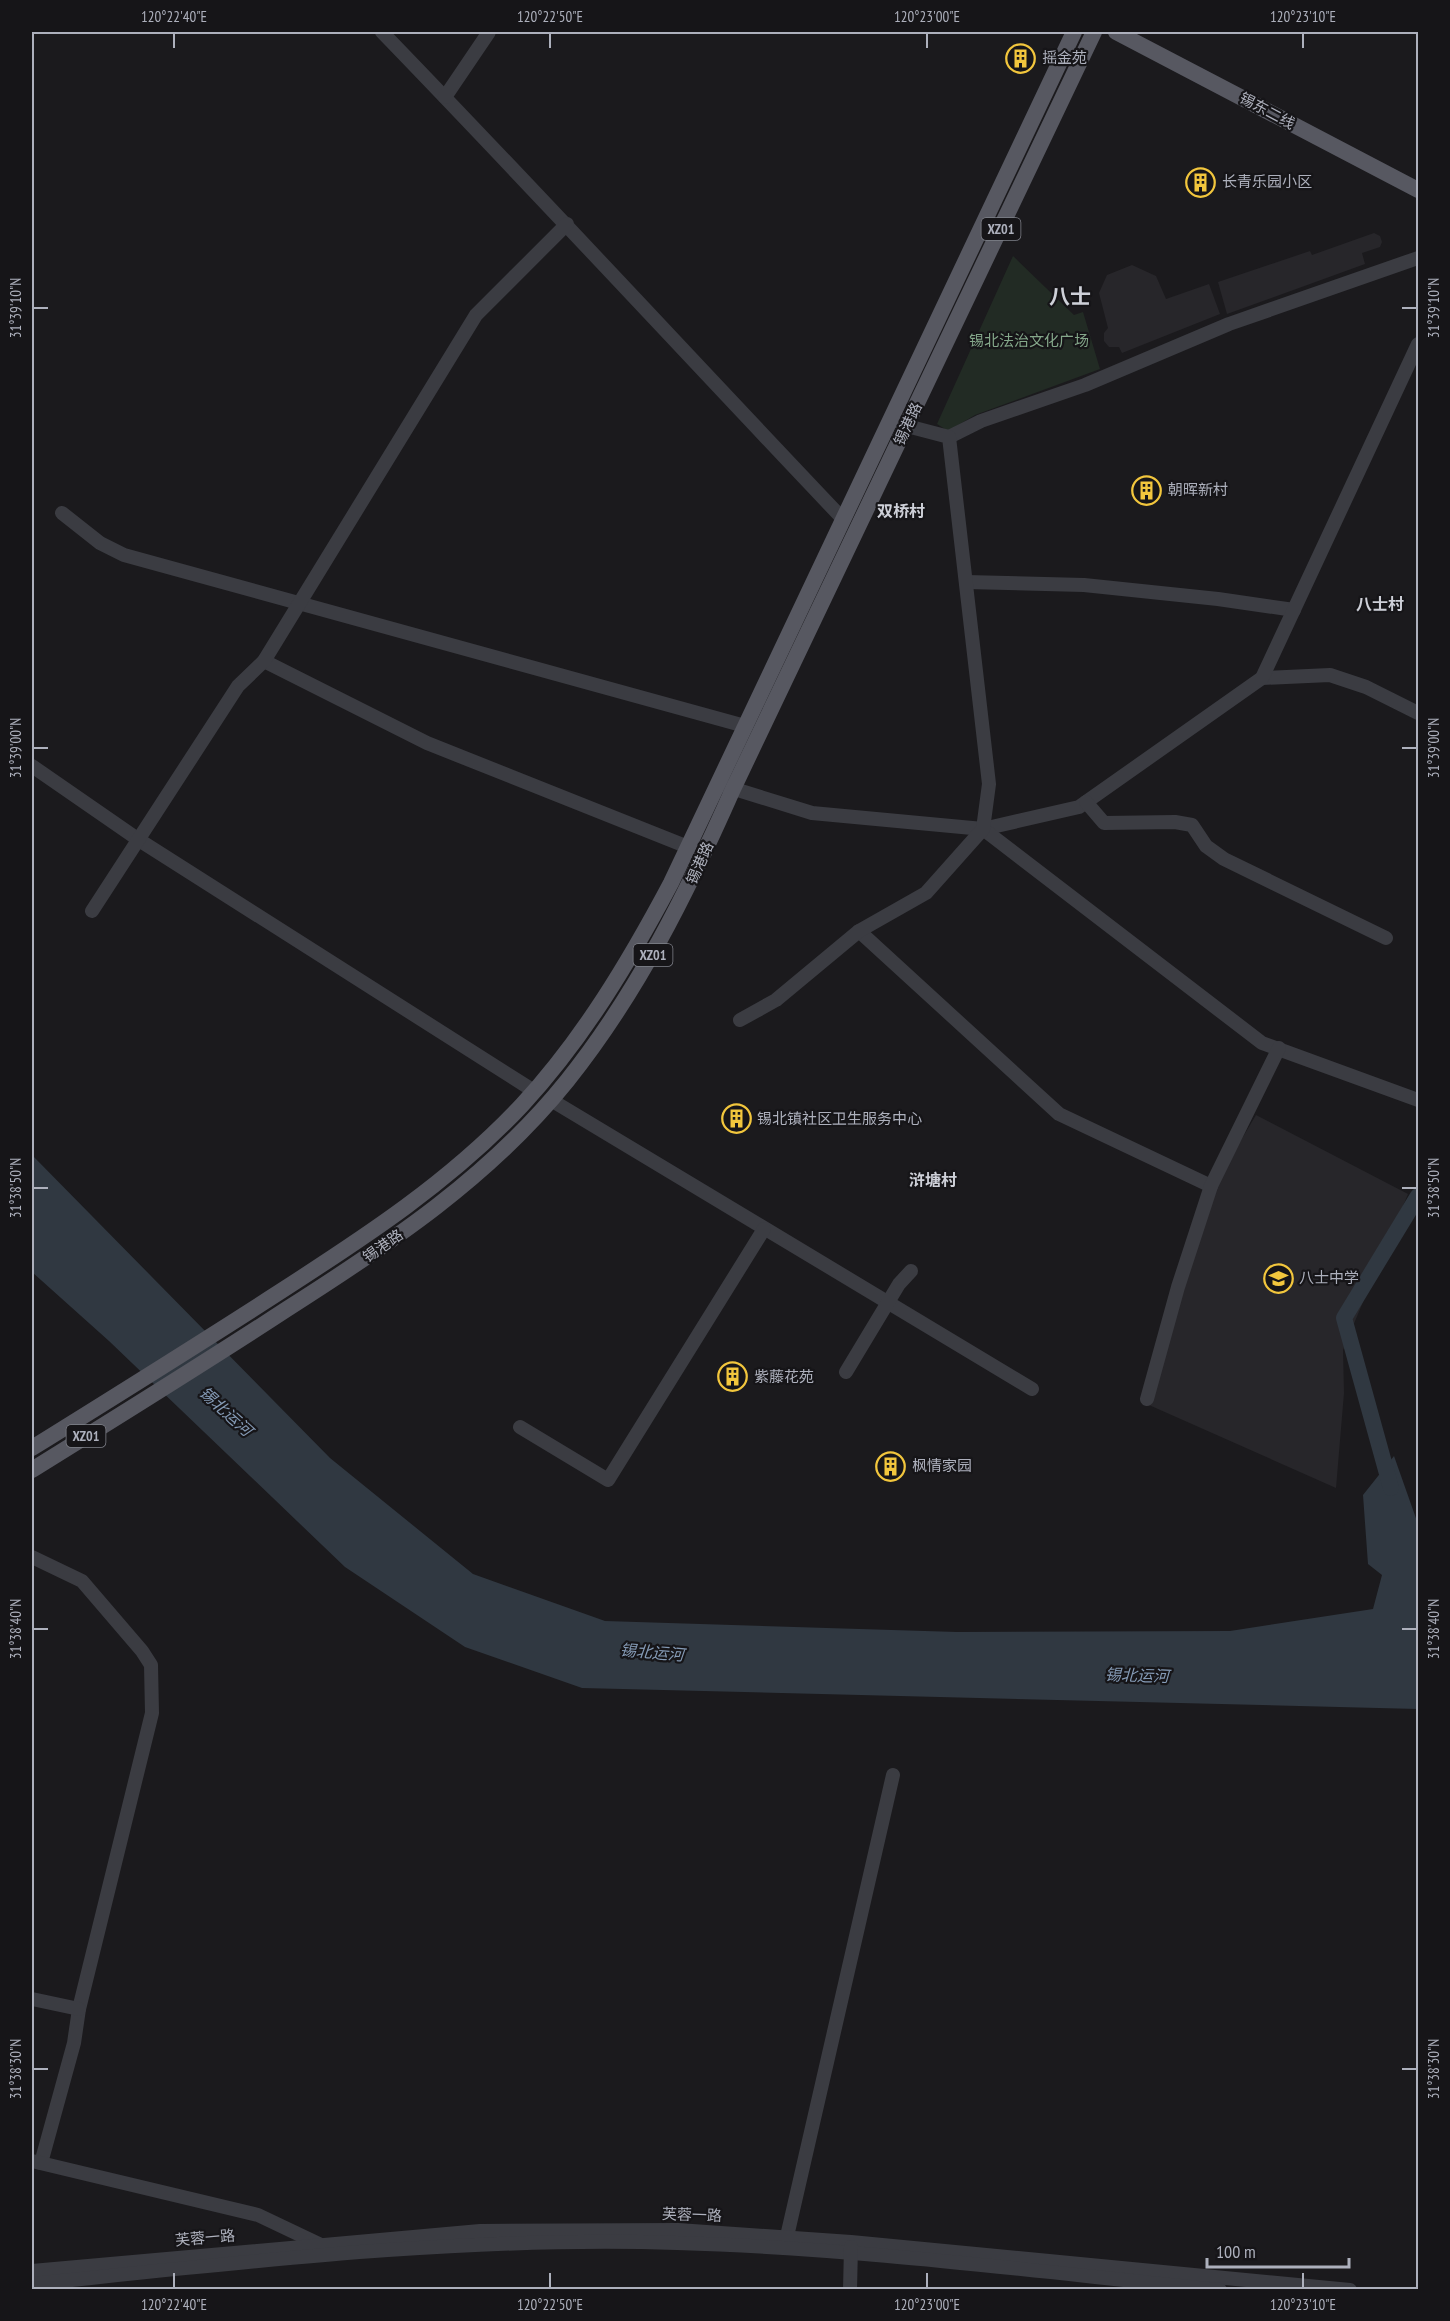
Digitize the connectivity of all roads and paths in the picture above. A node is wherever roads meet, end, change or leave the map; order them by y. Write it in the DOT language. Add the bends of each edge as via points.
graph roads {
  1 [pos="382,32"];
  2 [pos="489,32"];
  3 [pos="1074,32"];
  4 [pos="1094,32"];
  5 [pos="1116,32"];
  6 [pos="445,97"];
  7 [pos="1419,190"];
  8 [pos="567,224"];
  9 [pos="1419,258"];
  10 [pos="1419,344"];
  11 [pos="891,418"];
  12 [pos="908,426"];
  13 [pos="949,437"];
  14 [pos="62,513"];
  15 [pos="843,519"];
  16 [pos="966,582"];
  17 [pos="299,602"];
  18 [pos="1294,610"];
  19 [pos="264,661"];
  20 [pos="1262,678"];
  21 [pos="1419,713"];
  22 [pos="745,726"];
  23 [pos="32,766"];
  24 [pos="725,786"];
  25 [pos="1086,802"];
  26 [pos="983,829"];
  27 [pos="139,840"];
  28 [pos="688,847"];
  29 [pos="92,911"];
  30 [pos="859,931"];
  31 [pos="1386,938"];
  32 [pos="740,1020"];
  33 [pos="1279,1048"];
  34 [pos="534,1091"];
  35 [pos="550,1100"];
  36 [pos="1418,1100"];
  37 [pos="1211,1186"];
  38 [pos="764,1229"];
  39 [pos="911,1271"];
  40 [pos="887,1304"];
  41 [pos="846,1372"];
  42 [pos="1032,1389"];
  43 [pos="1147,1399"];
  44 [pos="520,1426"];
  45 [pos="32,1448"];
  46 [pos="32,1470"];
  47 [pos="32,1557"];
  48 [pos="893,1775"];
  49 [pos="32,1999"];
  50 [pos="79,2009"];
  51 [pos="36,2162"];
  52 [pos="785,2243"];
  53 [pos="851,2248"];
  54 [pos="342,2255"];
  55 [pos="32,2271"];
  56 [pos="32,2283"];
  57 [pos="850,2289"];
  58 [pos="1220,2289"];
  59 [pos="1350,2289"];
  1 -- 6 [label="street"];
  2 -- 6 [label="street"];
  3 -- 11 [label="main road, 锡港路 / XZ01"];
  4 -- 12 [label="main road, 锡港路 / XZ01"];
  5 -- 7 [label="main road, 锡东二线"];
  6 -- 8 [label="street"];
  8 -- 15 [label="street"];
  8 -- 17 [label="street" via="476,315"];
  9 -- 13 [label="street" via="1229,324"];
  10 -- 18 [label="street"];
  11 -- 12 [label="street"];
  11 -- 15 [label="main road, 锡港路 / XZ01"];
  12 -- 13 [label="street"];
  12 -- 24 [label="main road, 锡港路 / XZ01"];
  13 -- 16 [label="street"];
  14 -- 17 [label="street" via="100,543 124,555"];
  15 -- 22 [label="main road, 锡港路 / XZ01"];
  16 -- 18 [label="street" via="1084,585"];
  16 -- 26 [label="street" via="989,784"];
  17 -- 19 [label="street"];
  17 -- 22 [label="street"];
  18 -- 20 [label="street"];
  19 -- 27 [label="street" via="238,686"];
  19 -- 28 [label="street" via="427,743"];
  20 -- 21 [label="street" via="1330,675"];
  20 -- 25 [label="street"];
  22 -- 24 [label="main road, 锡港路 / XZ01"];
  23 -- 27 [label="street"];
  24 -- 26 [label="street" via="812,813"];
  24 -- 28 [label="main road, 锡港路 / XZ01"];
  24 -- 35 [label="main road, 锡港路 / XZ01" via="687,891 660,943 615,1016"];
  25 -- 26 [label="street" via="1079,807"];
  25 -- 31 [label="street" via="1104,823 1192,825 1206,846 1224,859"];
  26 -- 30 [label="street" via="926,893"];
  26 -- 33 [label="street" via="1262,1043"];
  27 -- 29 [label="street"];
  27 -- 34 [label="street"];
  28 -- 34 [label="main road, 锡港路 / XZ01" via="648,926 606,996"];
  30 -- 32 [label="street" via="776,1000"];
  30 -- 37 [label="street" via="1059,1114"];
  33 -- 36 [label="street"];
  33 -- 37 [label="street"];
  34 -- 45 [label="main road, 锡港路 / XZ01" via="481,1145 368,1236"];
  35 -- 38 [label="street"];
  35 -- 46 [label="main road, 锡港路 / XZ01" via="494,1159 378,1251"];
  37 -- 43 [label="street"];
  38 -- 40 [label="street"];
  38 -- 44 [label="street" via="608,1480"];
  39 -- 40 [label="street"];
  40 -- 41 [label="street"];
  40 -- 42 [label="street"];
  47 -- 50 [label="street" via="82,1581 151,1665 152,1713"];
  48 -- 52 [label="street"];
  49 -- 50 [label="street"];
  50 -- 51 [label="street" via="74,2043"];
  51 -- 54 [label="street" via="258,2215"];
  52 -- 53 [label="street, 芙蓉一路"];
  52 -- 54 [label="street, 芙蓉一路" via="481,2244"];
  52 -- 55 [label="street, 芙蓉一路" via="678,2230 480,2231"];
  53 -- 57 [label="street"];
  53 -- 58 [label="street, 芙蓉一路"];
  53 -- 59 [label="street, 芙蓉一路"];
  54 -- 56 [label="street, 芙蓉一路"];
}
